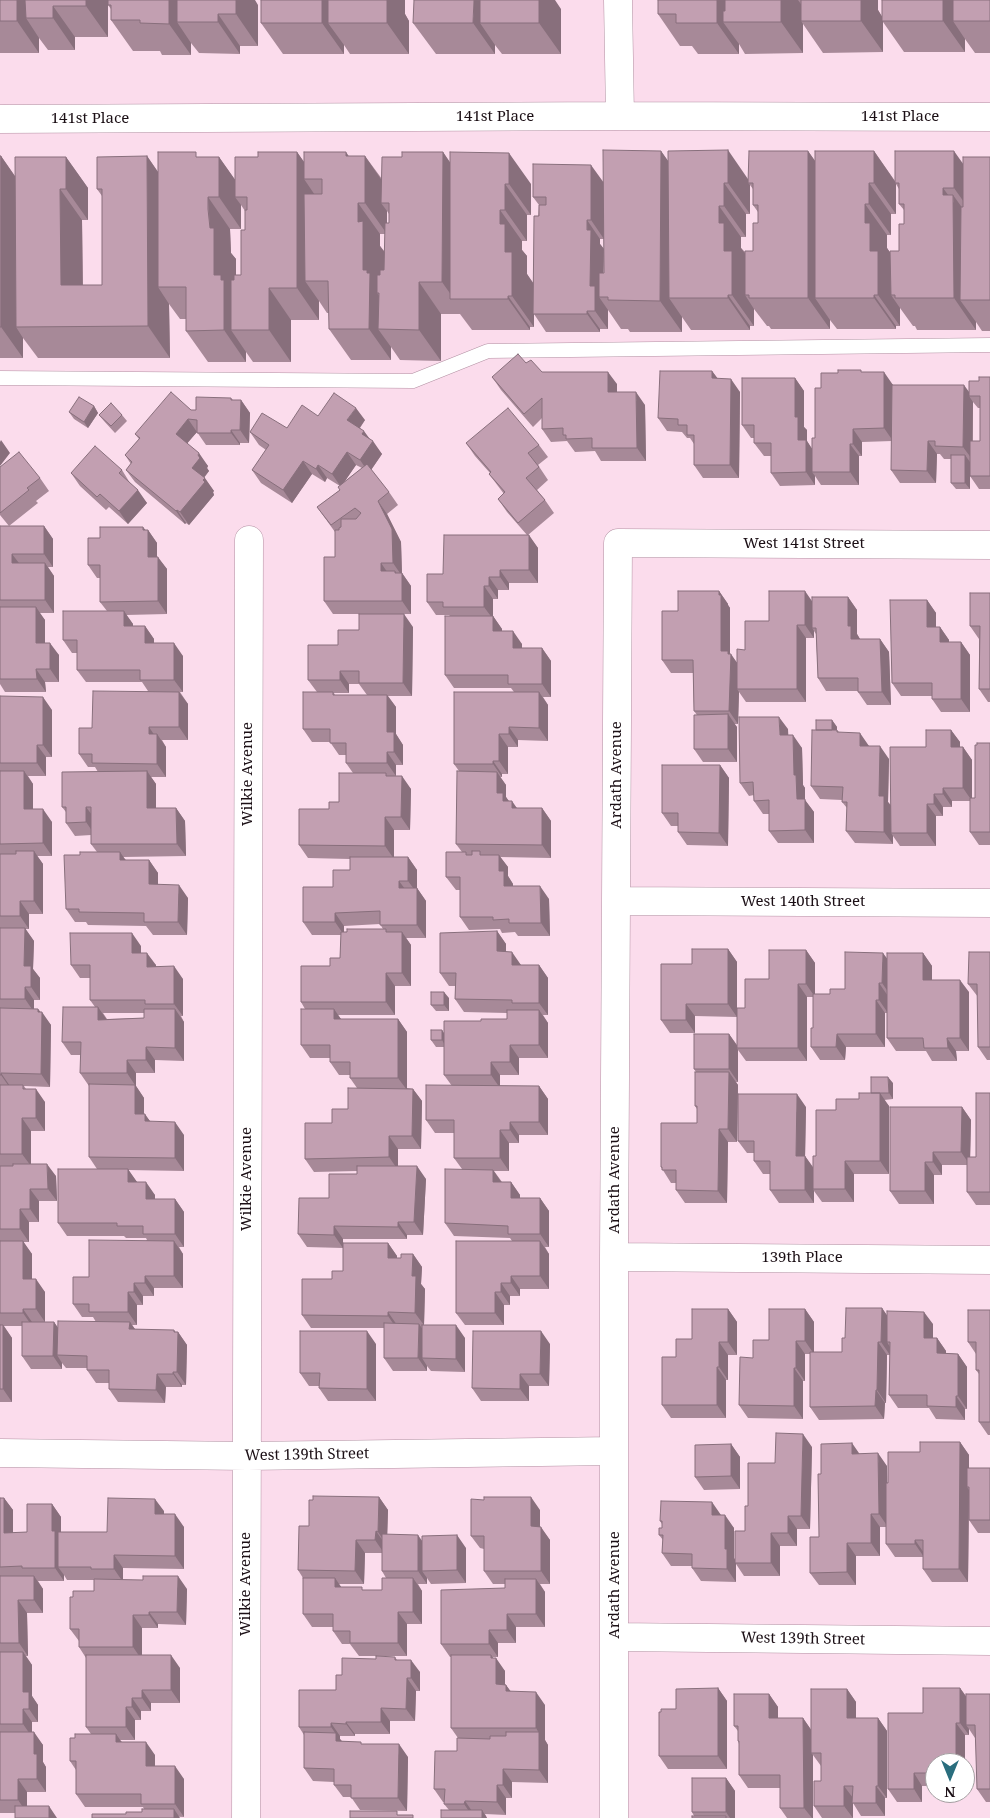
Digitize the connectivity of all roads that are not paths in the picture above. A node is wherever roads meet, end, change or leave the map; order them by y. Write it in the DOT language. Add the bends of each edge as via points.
graph roads {
  1 [pos="618,0"];
  2 [pos="620,116"];
  3 [pos="990,117"];
  4 [pos="0,119"];
  5 [pos="990,345"];
  6 [pos="0,378"];
  7 [pos="249,540"];
  8 [pos="618,543"];
  9 [pos="990,545"];
  10 [pos="616,901"];
  11 [pos="990,903"];
  12 [pos="614,1257"];
  13 [pos="990,1260"];
  14 [pos="614,1451"];
  15 [pos="0,1453"];
  16 [pos="246,1456"];
  17 [pos="615,1637"];
  18 [pos="990,1640"];
  19 [pos="246,1818"];
  20 [pos="614,1818"];
  1 -- 2 [label="street"];
  2 -- 3 [label="street, 141st Place"];
  2 -- 4 [label="street, 141st Place"];
  5 -- 6 [label="lane" via="488,351 413,381"];
  7 -- 16 [label="street, Wilkie Avenue"];
  8 -- 9 [label="street, West 141st Street"];
  8 -- 10 [label="street, Ardath Avenue"];
  10 -- 11 [label="street, West 140th Street"];
  10 -- 12 [label="street, Ardath Avenue"];
  12 -- 13 [label="street, 139th Place"];
  12 -- 14 [label="street, Ardath Avenue"];
  14 -- 16 [label="street, West 139th Street"];
  14 -- 17 [label="street, Ardath Avenue"];
  15 -- 16 [label="street, West 139th Street"];
  16 -- 19 [label="street, Wilkie Avenue"];
  17 -- 18 [label="street, West 139th Street"];
  17 -- 20 [label="street, Ardath Avenue"];
}
